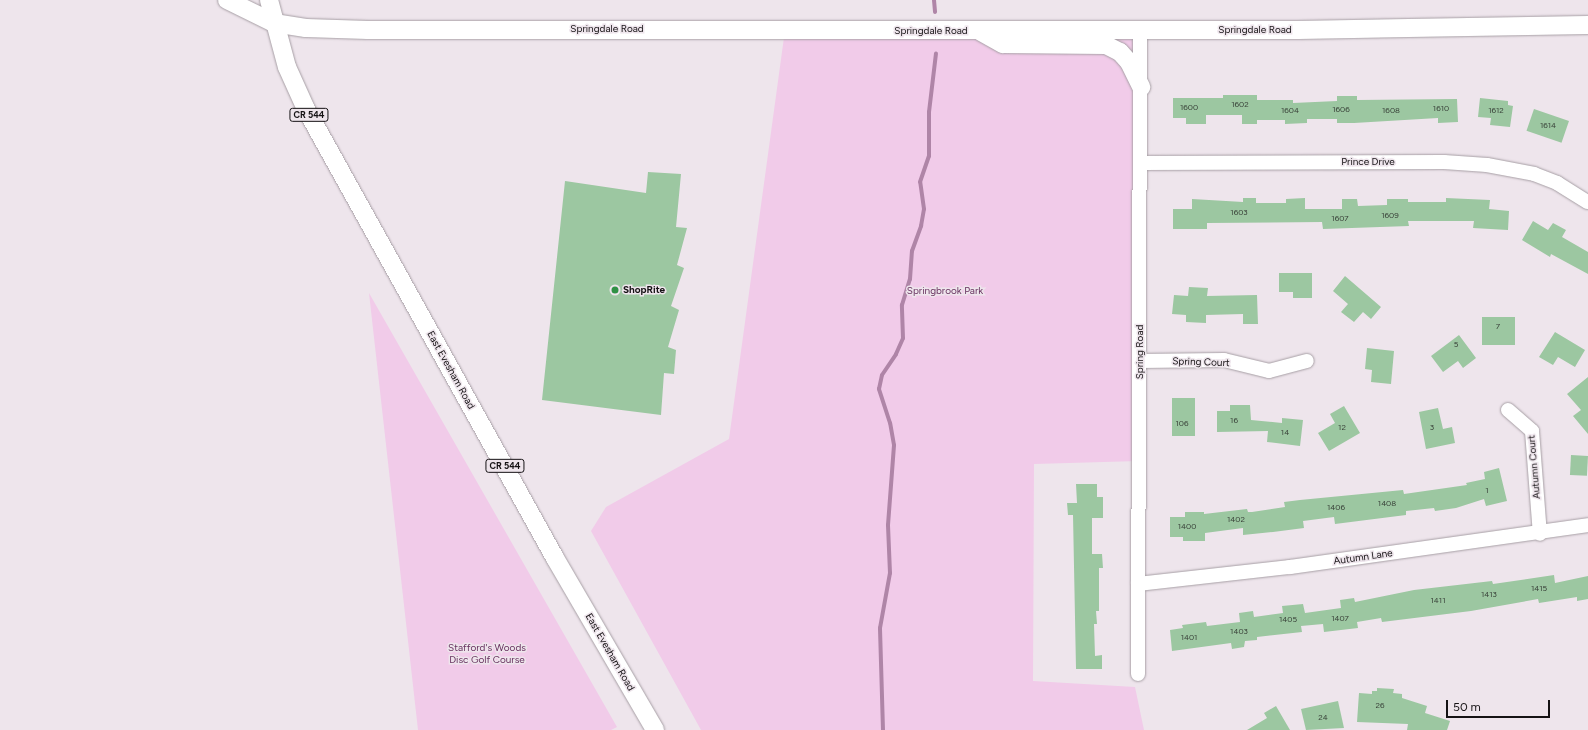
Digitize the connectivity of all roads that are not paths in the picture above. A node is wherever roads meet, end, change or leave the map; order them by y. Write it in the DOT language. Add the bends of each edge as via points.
graph roads {
  1 [pos="227,0"];
  2 [pos="269,0"];
  3 [pos="274,23"];
  4 [pos="1588,25"];
  5 [pos="1140,30"];
  6 [pos="979,31"];
  7 [pos="1140,87"];
  8 [pos="1140,163"];
  9 [pos="1588,202"];
  10 [pos="1140,361"];
  11 [pos="1307,361"];
  12 [pos="1508,410"];
  13 [pos="1588,525"];
  14 [pos="1540,534"];
  15 [pos="1138,584"];
  16 [pos="1138,674"];
  17 [pos="655,730"];
  1 -- 3 [label="main road, Springdale Road"];
  2 -- 3 [label="main road, East Evesham Road / CR 544"];
  3 -- 6 [label="main road, Springdale Road" via="306,28 368,30"];
  3 -- 17 [label="main road, East Evesham Road / CR 544" via="287,67 309,114 555,558"];
  4 -- 5 [label="main road, Springdale Road"];
  5 -- 6 [label="main road, Springdale Road"];
  5 -- 7 [label="street, Spring Road"];
  6 -- 7 [label="main road" via="1003,44 1106,45 1120,52 1129,62"];
  7 -- 8 [label="street, Spring Road"];
  8 -- 9 [label="street, Prince Drive" via="1444,162 1487,165 1534,174 1558,183"];
  8 -- 10 [label="street, Spring Road"];
  10 -- 11 [label="street, Spring Court" via="1224,360 1269,371"];
  10 -- 15 [label="street, Spring Road"];
  12 -- 14 [label="street, Autumn Court" via="1532,431"];
  13 -- 14 [label="street, Autumn Lane"];
  14 -- 15 [label="street, Autumn Lane"];
  15 -- 16 [label="street, Spring Road"];
}
